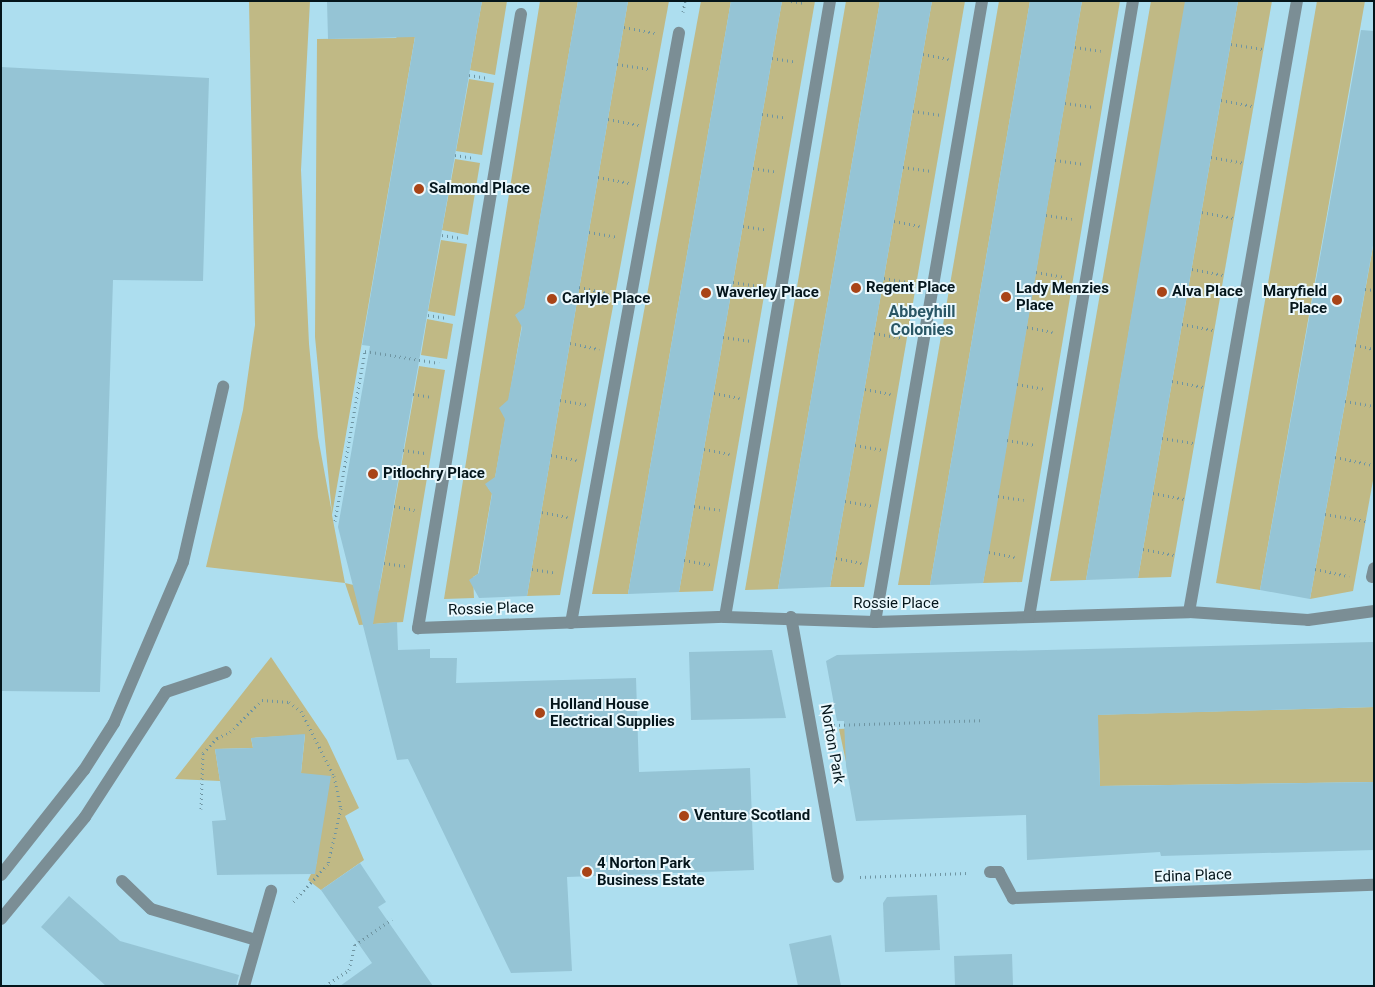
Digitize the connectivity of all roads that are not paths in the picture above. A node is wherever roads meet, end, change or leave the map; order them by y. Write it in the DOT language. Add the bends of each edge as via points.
graph roads {
  1 [pos="830,1"];
  2 [pos="982,1"];
  3 [pos="1133,1"];
  4 [pos="1297,1"];
  5 [pos="521,14"];
  6 [pos="679,33"];
  7 [pos="223,387"];
  8 [pos="1374,611"];
  9 [pos="1190,612"];
  10 [pos="725,617"];
  11 [pos="791,617"];
  12 [pos="1029,617"];
  13 [pos="875,622"];
  14 [pos="571,623"];
  15 [pos="226,672"];
  16 [pos="990,872"];
  17 [pos="1,875"];
  18 [pos="838,877"];
  19 [pos="122,881"];
  20 [pos="1374,886"];
  21 [pos="271,891"];
  22 [pos="1,919"];
  23 [pos="256,940"];
  24 [pos="244,986"];
  1 -- 10 [label="street"];
  2 -- 13 [label="street"];
  3 -- 12 [label="street"];
  4 -- 9 [label="street"];
  5 -- 14 [label="street, Rossie Place" via="418,628"];
  6 -- 14 [label="street"];
  7 -- 17 [label="street" via="183,562 114,723 84,770"];
  8 -- 9 [label="street, Rossie Place" via="1308,620"];
  9 -- 12 [label="street, Rossie Place"];
  10 -- 11 [label="street, Rossie Place"];
  10 -- 14 [label="street, Rossie Place"];
  11 -- 13 [label="street, Rossie Place"];
  11 -- 18 [label="street, Norton Park" via="814,725"];
  12 -- 13 [label="street, Rossie Place"];
  15 -- 22 [label="street" via="166,692 86,817"];
  16 -- 20 [label="street, Edina Place" via="1000,872 1013,898"];
  19 -- 23 [label="street" via="151,909"];
  21 -- 23 [label="street"];
  23 -- 24 [label="street"];
}
